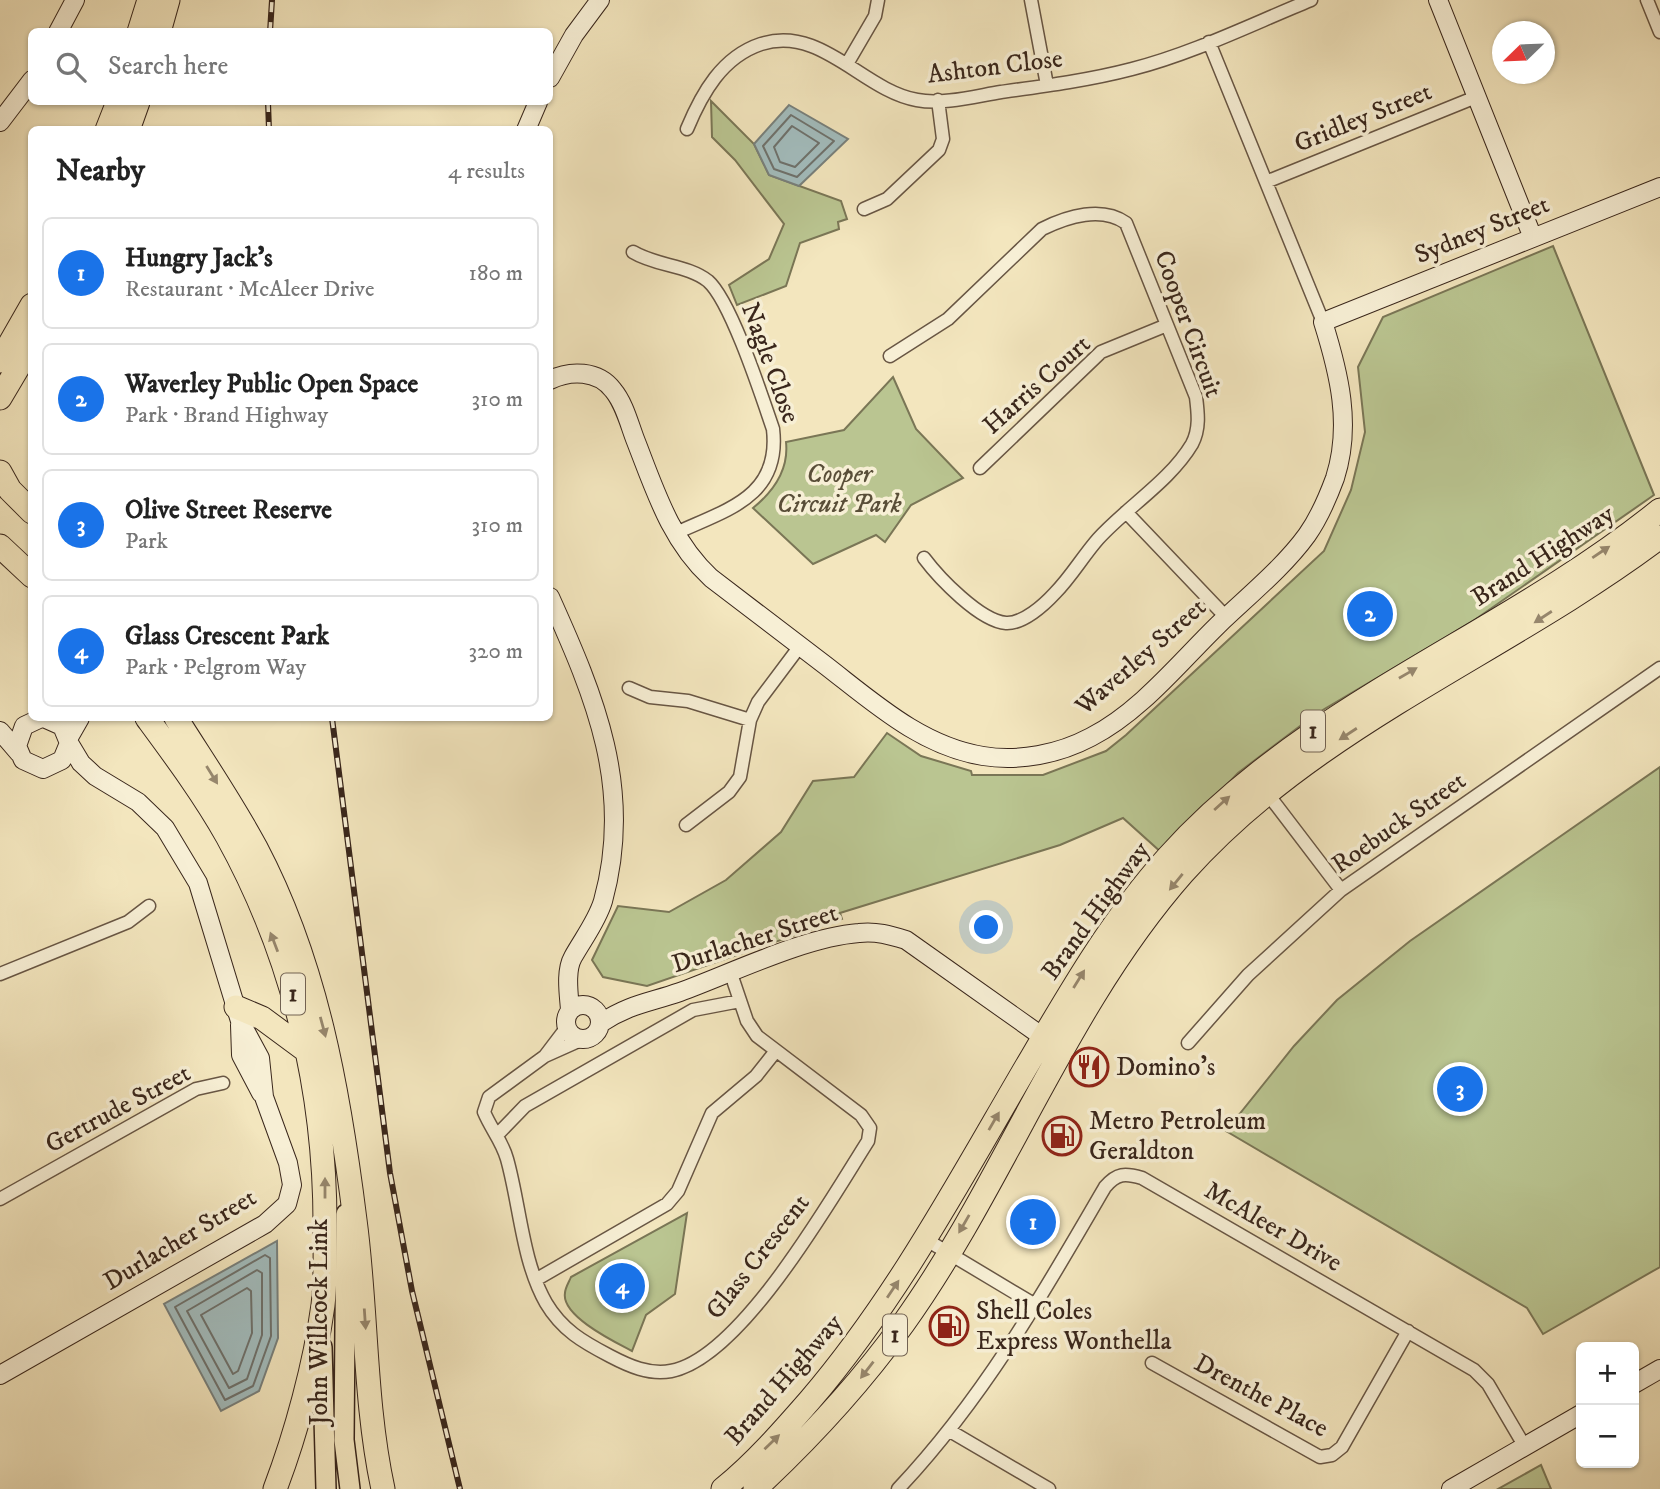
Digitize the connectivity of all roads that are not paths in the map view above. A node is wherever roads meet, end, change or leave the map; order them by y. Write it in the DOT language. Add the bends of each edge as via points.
graph roads {
  1 [pos="75,0"];
  2 [pos="149,0"];
  3 [pos="168,0"];
  4 [pos="600,0"];
  5 [pos="878,0"];
  6 [pos="1031,0"];
  7 [pos="1311,0"];
  8 [pos="1437,0"];
  9 [pos="1647,0"];
  10 [pos="1285,5"];
  11 [pos="60,28"];
  12 [pos="140,28"];
  13 [pos="160,28"];
  14 [pos="1660,32"];
  15 [pos="1209,42"];
  16 [pos="847,64"];
  17 [pos="553,73"];
  18 [pos="28,85"];
  19 [pos="1047,85"];
  20 [pos="1476,97"];
  21 [pos="938,100"];
  22 [pos="117,105"];
  23 [pos="137,105"];
  24 [pos="537,105"];
  25 [pos="0,122"];
  26 [pos="109,126"];
  27 [pos="129,126"];
  28 [pos="528,126"];
  29 [pos="687,129"];
  30 [pos="1266,182"];
  31 [pos="1660,187"];
  32 [pos="863,209"];
  33 [pos="1533,238"];
  34 [pos="633,252"];
  35 [pos="28,312"];
  36 [pos="1323,322"];
  37 [pos="1167,325"];
  38 [pos="28,351"];
  39 [pos="890,356"];
  40 [pos="0,361"];
  41 [pos="553,379"];
  42 [pos="0,398"];
  43 [pos="980,468"];
  44 [pos="0,472"];
  45 [pos="0,503"];
  46 [pos="28,508"];
  47 [pos="1126,512"];
  48 [pos="28,525"];
  49 [pos="1656,533"];
  50 [pos="674,534"];
  51 [pos="0,546"];
  52 [pos="924,558"];
  53 [pos="28,572"];
  54 [pos="553,604"];
  55 [pos="1226,617"];
  56 [pos="800,646"];
  57 [pos="1660,668"];
  58 [pos="629,688"];
  59 [pos="750,720"];
  60 [pos="29,721"];
  61 [pos="55,721"];
  62 [pos="78,721"];
  63 [pos="149,721"];
  64 [pos="178,721"];
  65 [pos="0,732"];
  66 [pos="68,741"];
  67 [pos="19,754"];
  68 [pos="43,769"];
  69 [pos="95,776"];
  70 [pos="1267,793"];
  71 [pos="686,825"];
  72 [pos="1341,890"];
  73 [pos="149,906"];
  74 [pos="730,971"];
  75 [pos="0,974"];
  76 [pos="740,1001"];
  77 [pos="238,1014"];
  78 [pos="584,1015"];
  79 [pos="583,1039"];
  80 [pos="1188,1043"];
  81 [pos="1053,1044"];
  82 [pos="308,1052"];
  83 [pos="775,1052"];
  84 [pos="545,1056"];
  85 [pos="223,1083"];
  86 [pos="498,1134"];
  87 [pos="345,1154"];
  88 [pos="0,1199"];
  89 [pos="925,1239"];
  90 [pos="947,1254"];
  91 [pos="537,1279"];
  92 [pos="323,1305"];
  93 [pos="1037,1306"];
  94 [pos="1408,1331"];
  95 [pos="1152,1363"];
  96 [pos="1660,1370"];
  97 [pos="0,1375"];
  98 [pos="1639,1381"];
  99 [pos="1576,1418"];
  100 [pos="950,1431"];
  101 [pos="1525,1447"];
  102 [pos="1462,1486"];
  103 [pos="275,1489"];
  104 [pos="327,1489"];
  105 [pos="350,1489"];
  106 [pos="383,1489"];
  107 [pos="723,1489"];
  108 [pos="755,1489"];
  109 [pos="898,1489"];
  110 [pos="1049,1489"];
  1 -- 11 [label="street"];
  2 -- 12 [label="highway"];
  3 -- 13 [label="highway"];
  4 -- 17 [label="street"];
  5 -- 16 [label="street" via="875,16"];
  6 -- 19 [label="street"];
  7 -- 10 [label="street, Ashton Close"];
  8 -- 20 [label="street"];
  9 -- 14 [label="street"];
  10 -- 15 [label="street, Ashton Close"];
  15 -- 19 [label="street, Ashton Close" via="1133,69"];
  15 -- 30 [label="street, Waverley Street"];
  16 -- 21 [label="street, Ashton Close" via="901,95"];
  16 -- 29 [label="street, Ashton Close" via="815,46 787,40 762,44 722,69 700,97"];
  18 -- 25 [label="street"];
  19 -- 21 [label="street, Ashton Close"];
  20 -- 30 [label="street, Gridley Street"];
  20 -- 33 [label="street"];
  21 -- 32 [label="street" via="943,139 939,150 887,199"];
  22 -- 26 [label="highway"];
  23 -- 27 [label="highway"];
  24 -- 28 [label="street"];
  30 -- 36 [label="street, Waverley Street"];
  31 -- 33 [label="street, Sydney Street"];
  33 -- 36 [label="street, Sydney Street"];
  34 -- 50 [label="street, Nagle Close" via="698,275 720,295 773,429 776,449 756,492 741,504"];
  35 -- 40 [label="highway"];
  36 -- 55 [label="street, Waverley Street" via="1343,407 1335,476 1306,536"];
  37 -- 39 [label="street, Cooper Circuit" via="1126,223 1099,213 1042,229 948,319"];
  37 -- 43 [label="street, Harris Court" via="1101,352"];
  37 -- 47 [label="street, Cooper Circuit" via="1196,397 1199,421 1193,443 1177,463"];
  38 -- 42 [label="highway"];
  41 -- 50 [label="street, Waverley Street" via="590,374 613,390"];
  44 -- 46 [label="highway"];
  45 -- 48 [label="highway"];
  47 -- 52 [label="street, Cooper Circuit" via="1055,593 1023,619 1007,623 992,619 940,580"];
  47 -- 55 [label="street"];
  49 -- 70 [label="highway, Brand Highway / 1, one-way" via="1524,629 1359,727"];
  81 -- 49 [label="highway, Brand Highway / 1, one-way" via="1131,903 1168,857 1255,774 1343,712"];
  50 -- 56 [label="street, Waverley Street" via="711,578"];
  51 -- 53 [label="highway"];
  54 -- 78 [label="street" via="602,725 614,811 603,903 580,949"];
  55 -- 56 [label="street, Waverley Street" via="1101,732 1068,748 1009,758 952,749 912,730"];
  56 -- 59 [label="street"];
  57 -- 72 [label="street, Roebuck Street"];
  58 -- 59 [label="street"];
  59 -- 71 [label="street" via="740,777 729,792"];
  60 -- 67 [label="street" via="20,732"];
  61 -- 66 [label="street"];
  62 -- 66 [label="street"];
  82 -- 63 [label="highway, 1, one-way" via="290,984 260,904 227,835"];
  64 -- 87 [label="highway, 1, one-way" via="257,849 287,916 330,1053"];
  65 -- 67 [label="street"];
  66 -- 68 [label="street" via="62,760"];
  66 -- 69 [label="street, Durlacher Street"];
  67 -- 68 [label="street"];
  68 -- 69 [label="street, Durlacher Street"];
  69 -- 77 [label="street, Durlacher Street" via="150,813 185,856 206,904"];
  70 -- 72 [label="street"];
  70 -- 81 [label="highway, Brand Highway / 1, one-way" via="1199,857"];
  72 -- 80 [label="street, Roebuck Street" via="1248,975"];
  73 -- 75 [label="street" via="128,922"];
  74 -- 76 [label="street, Glass Crescent"];
  74 -- 78 [label="street, Durlacher Street" via="680,992 638,1002 613,1001"];
  74 -- 81 [label="street, Durlacher Street" via="822,941 881,932 906,940"];
  76 -- 83 [label="street, Glass Crescent" via="757,1036"];
  76 -- 86 [label="street, Durlacher Street" via="693,1010 525,1106"];
  77 -- 82 [label="highway" via="277,1028"];
  77 -- 97 [label="street, Durlacher Street" via="244,1065 264,1097 288,1163 292,1185 288,1205 265,1224"];
  78 -- 79 [label="street" via="595,1035"];
  78 -- 84 [label="street"];
  79 -- 84 [label="street"];
  89 -- 81 [label="highway, Brand Highway / 1, one-way"];
  81 -- 90 [label="highway, Brand Highway / 1, one-way"];
  92 -- 82 [label="highway, 1, one-way" via="325,1171"];
  83 -- 91 [label="street" via="756,1076 712,1113 678,1191 667,1204"];
  83 -- 91 [label="street, Glass Crescent" via="861,1115 870,1128 868,1140 798,1250 718,1345 695,1362 671,1371 624,1364 577,1339 556,1318"];
  84 -- 86 [label="street, Glass Crescent" via="489,1097 484,1112"];
  85 -- 88 [label="street, Gertrude Street" via="196,1089"];
  86 -- 91 [label="street, Glass Crescent"];
  87 -- 105 [label="main road, John Willcock Link" via="344,1440"];
  87 -- 106 [label="highway, 1, one-way"];
  89 -- 90 [label="street"];
  107 -- 89 [label="highway, Brand Highway / 1, one-way" via="782,1433 823,1384"];
  90 -- 93 [label="street"];
  90 -- 108 [label="highway, Brand Highway / 1, one-way" via="904,1323 835,1410"];
  92 -- 103 [label="highway, 1" via="292,1445"];
  92 -- 104 [label="main road, John Willcock Link"];
  93 -- 94 [label="street, McAleer Drive" via="1105,1187 1114,1177 1126,1174 1142,1178"];
  93 -- 100 [label="street, McAleer Drive"];
  94 -- 95 [label="street, Drenthe Place" via="1342,1447 1320,1457"];
  94 -- 101 [label="street, McAleer Drive" via="1474,1370 1488,1384"];
  96 -- 98 [label="street"];
  99 -- 101 [label="street"];
  100 -- 109 [label="street, McAleer Drive"];
  100 -- 110 [label="street"];
  101 -- 102 [label="street"];
}
